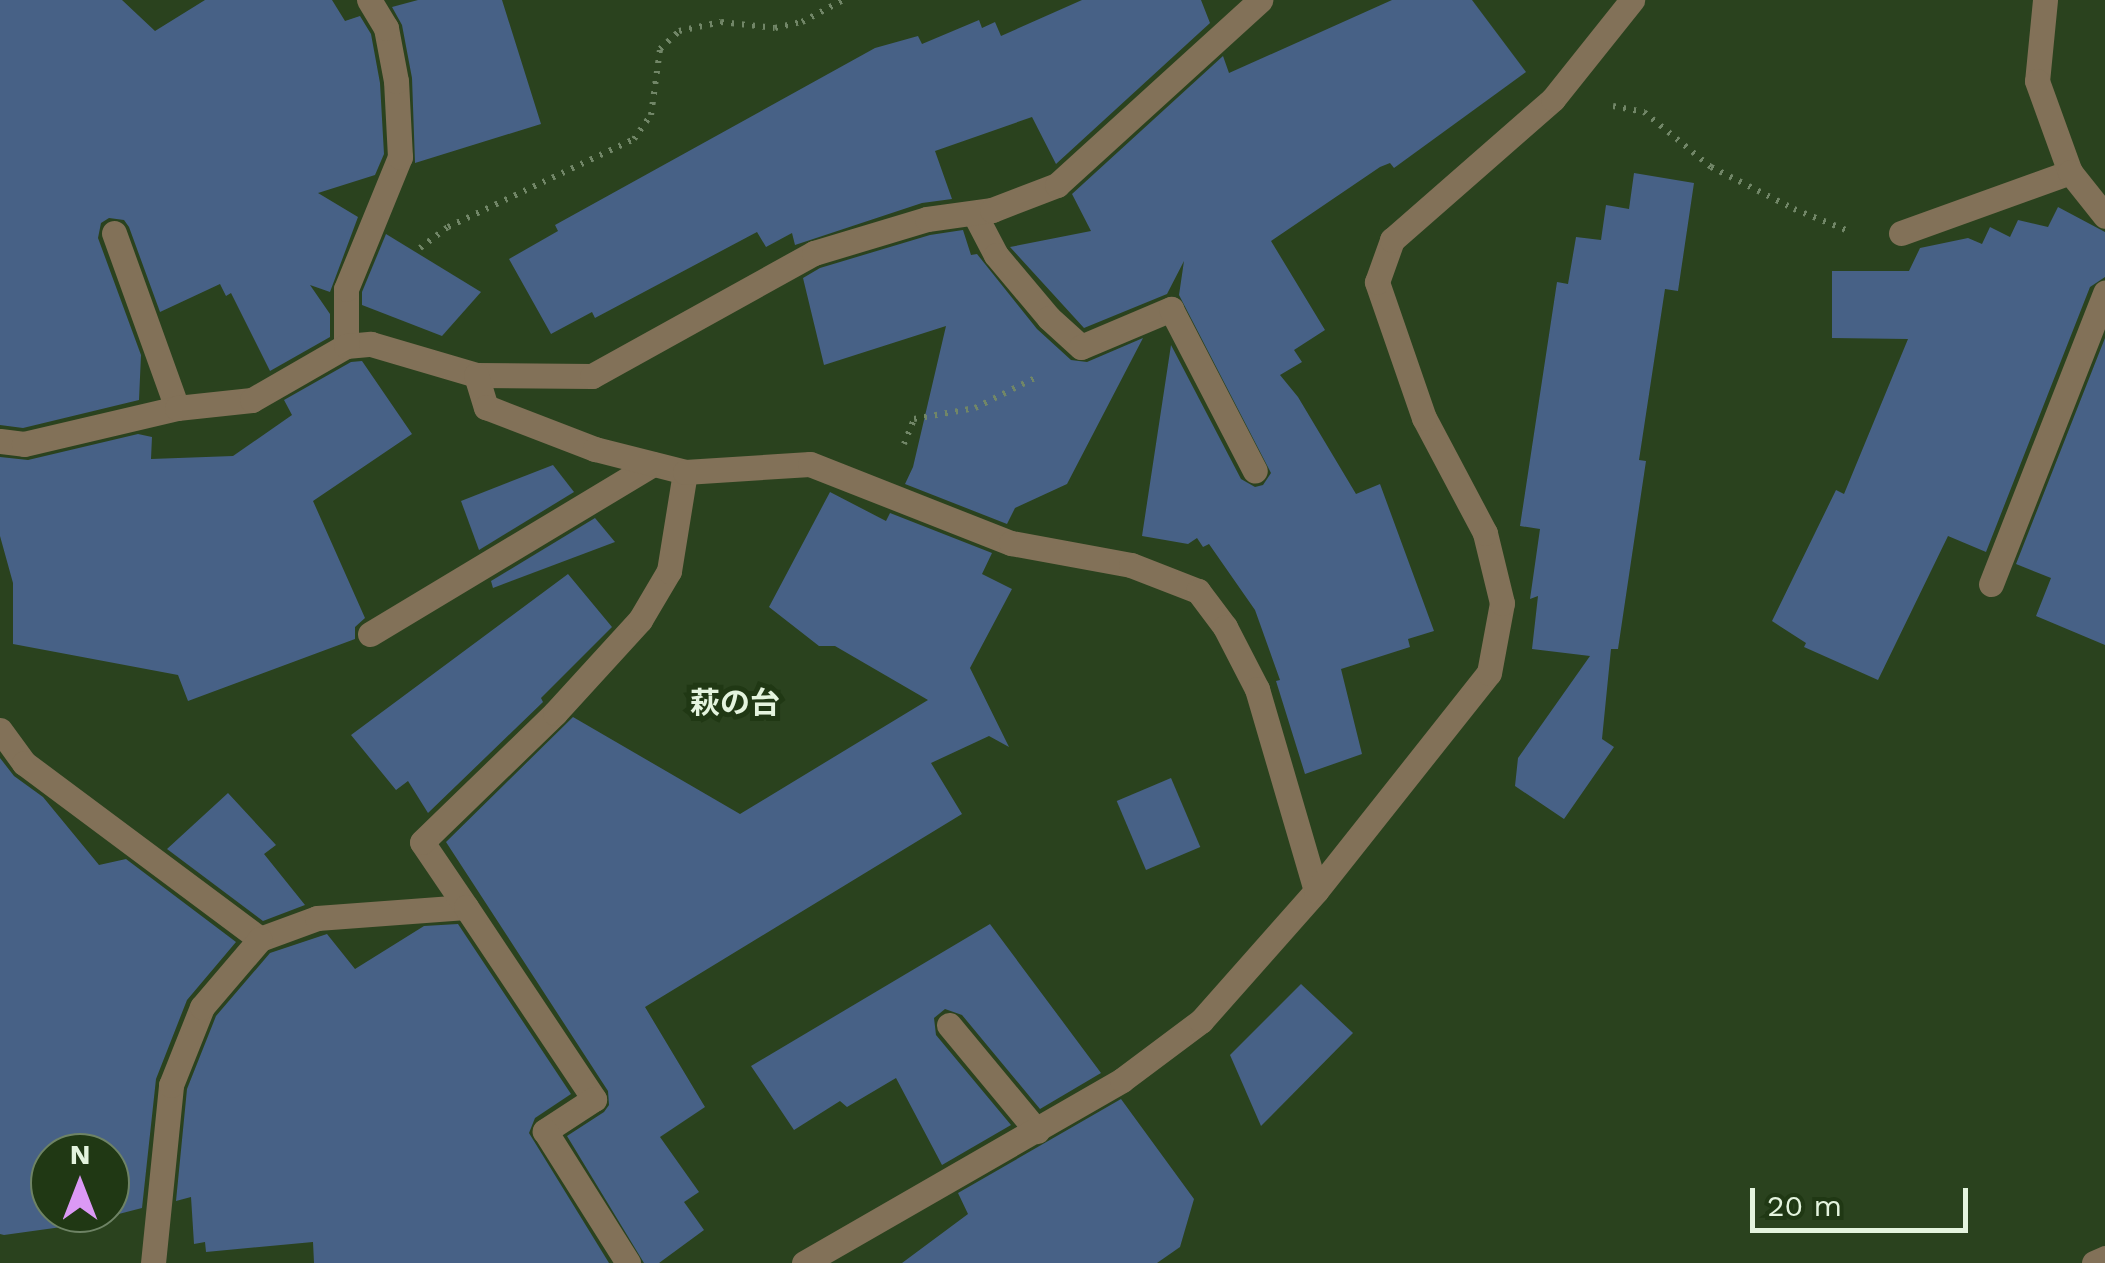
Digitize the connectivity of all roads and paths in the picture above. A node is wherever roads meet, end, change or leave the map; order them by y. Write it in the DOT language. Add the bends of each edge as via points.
graph roads {
  1 [pos="368,0"];
  2 [pos="843,0"];
  3 [pos="1260,0"];
  4 [pos="1632,0"];
  5 [pos="2045,0"];
  6 [pos="1553,98"];
  7 [pos="2070,172"];
  8 [pos="974,213"];
  9 [pos="2105,216"];
  10 [pos="114,233"];
  11 [pos="1901,233"];
  12 [pos="410,256"];
  13 [pos="2105,293"];
  14 [pos="346,346"];
  15 [pos="1081,347"];
  16 [pos="476,375"];
  17 [pos="177,408"];
  18 [pos="0,442"];
  19 [pos="904,444"];
  20 [pos="652,464"];
  21 [pos="1255,471"];
  22 [pos="685,472"];
  23 [pos="1991,584"];
  24 [pos="370,634"];
  25 [pos="0,730"];
  26 [pos="1316,891"];
  27 [pos="466,907"];
  28 [pos="260,939"];
  29 [pos="949,1024"];
  30 [pos="1036,1132"];
  31 [pos="2105,1258"];
  32 [pos="815,1261"];
  33 [pos="153,1263"];
  34 [pos="628,1263"];
  35 [pos="2094,1263"];
  1 -- 14 [label="street" via="386,28 400,158 346,290"];
  2 -- 12 [label="path" via="774,28 721,22 679,31 660,49 650,115 634,139 448,227"];
  3 -- 8 [label="street" via="1058,185"];
  4 -- 6 [label="street"];
  5 -- 7 [label="street" via="2037,80"];
  6 -- 11 [label="path" via="1644,112 1712,167 1794,209 1861,236"];
  6 -- 26 [label="street" via="1392,240 1377,282 1424,418 1485,533 1502,603 1489,673"];
  7 -- 9 [label="street"];
  7 -- 11 [label="street"];
  8 -- 15 [label="street" via="996,255"];
  8 -- 16 [label="street" via="928,219 814,254 592,376"];
  10 -- 17 [label="street"];
  13 -- 23 [label="street"];
  14 -- 16 [label="street" via="371,344"];
  14 -- 17 [label="street" via="252,400"];
  15 -- 19 [label="path" via="1074,358 975,408 914,419"];
  15 -- 21 [label="street" via="1170,309"];
  16 -- 20 [label="street" via="486,407"];
  17 -- 18 [label="street" via="24,444"];
  20 -- 22 [label="street"];
  20 -- 24 [label="street"];
  22 -- 26 [label="street" via="810,464 1011,543 1131,564 1198,591 1257,690"];
  22 -- 27 [label="street" via="670,570 640,620 555,714 422,842"];
  25 -- 28 [label="street" via="24,763"];
  26 -- 30 [label="street" via="1201,1021"];
  27 -- 28 [label="street" via="317,918"];
  27 -- 34 [label="street" via="594,1099 545,1132"];
  28 -- 33 [label="street" via="202,1006 171,1084"];
  29 -- 30 [label="street"];
  30 -- 32 [label="street"];
  31 -- 35 [label="street"];
}
